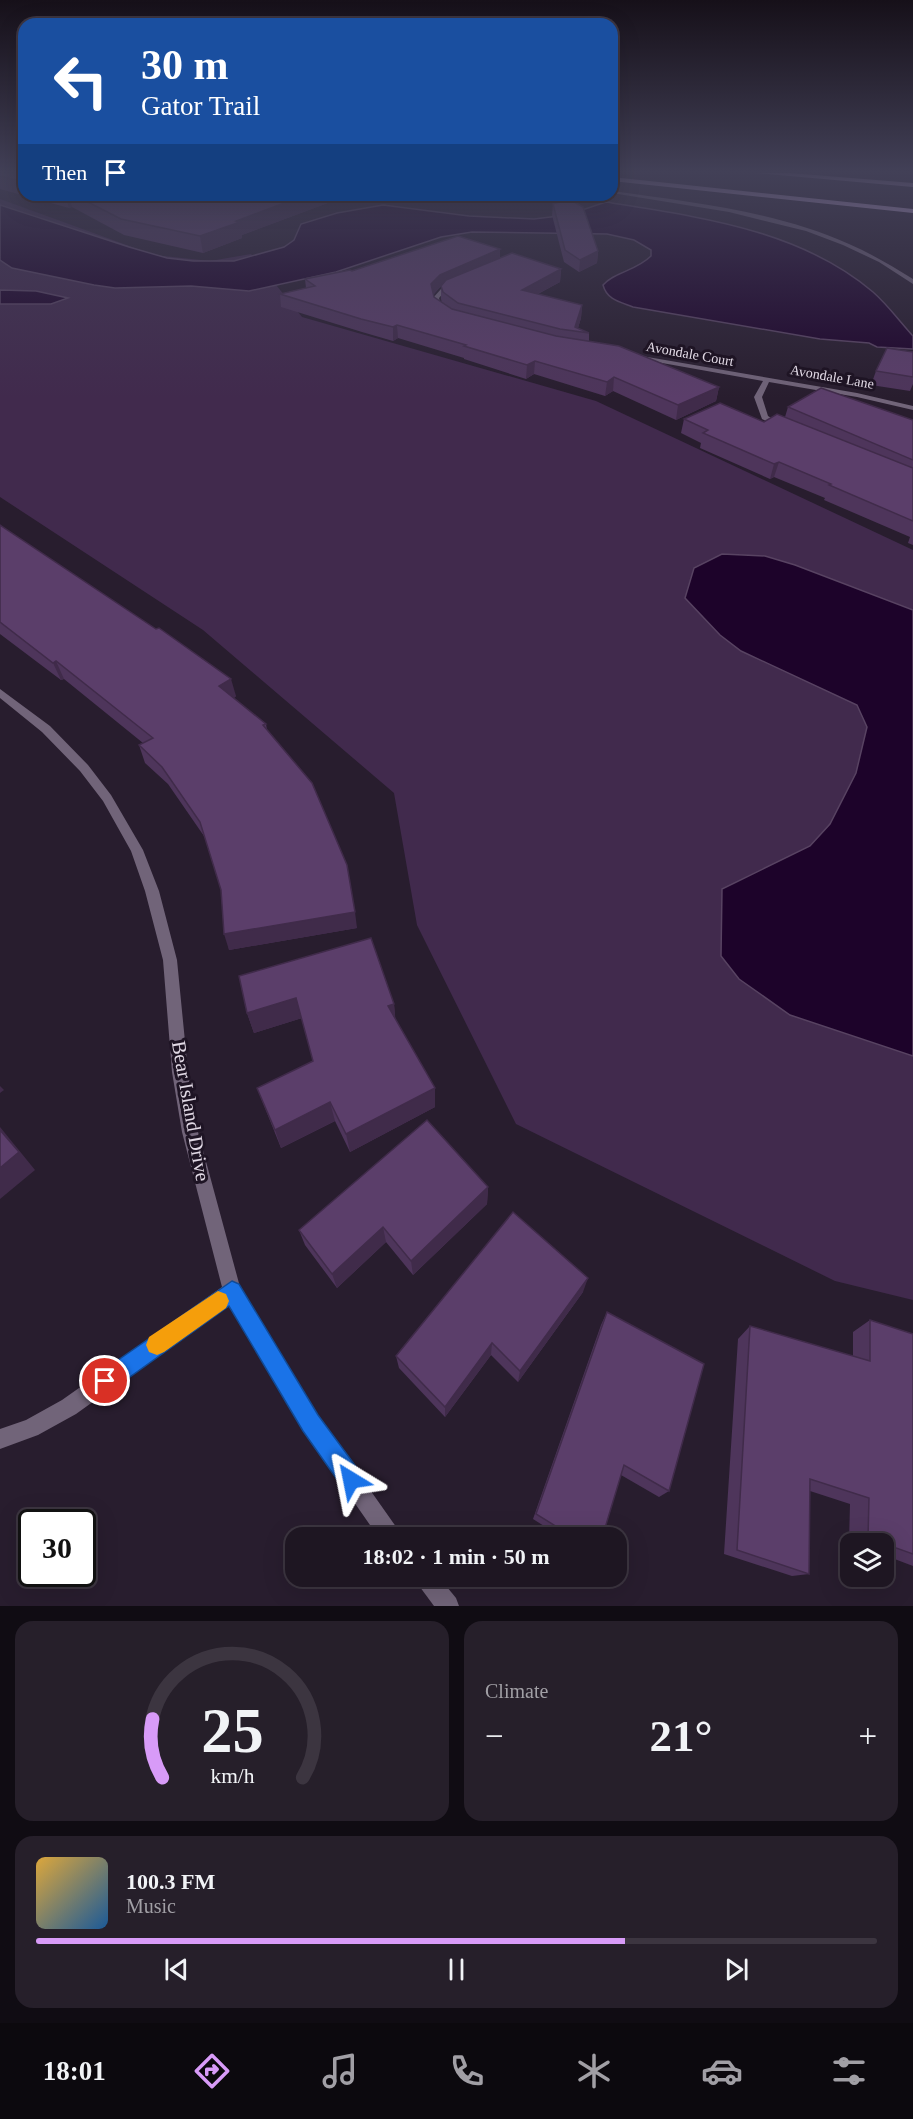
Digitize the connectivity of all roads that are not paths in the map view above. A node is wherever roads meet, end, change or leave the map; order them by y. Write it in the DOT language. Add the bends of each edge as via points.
graph roads {
  1 [pos="849,248"];
  2 [pos="913,282"];
  3 [pos="458,283"];
  4 [pos="447,315"];
  5 [pos="628,356"];
  6 [pos="767,379"];
  7 [pos="913,410"];
  8 [pos="785,429"];
  9 [pos="0,693"];
  10 [pos="232,1291"];
  11 [pos="0,1439"];
  12 [pos="384,1527"];
  13 [pos="433,1587"];
  14 [pos="448,1606"];
  1 -- 2 [label="street"];
  3 -- 4 [label="street" via="442,290 436,298 438,307"];
  5 -- 6 [label="street, Avondale Court"];
  6 -- 7 [label="street, Avondale Lane" via="891,402"];
  6 -- 8 [label="street" via="758,397 765,417"];
  9 -- 10 [label="street, Bear Island Drive" via="46,729 84,768 107,798 137,850 170,960 180,1072 190,1132"];
  10 -- 11 [label="street" via="69,1407 31,1428"];
  10 -- 12 [label="street, Bear Island Drive" via="311,1423"];
  13 -- 14 [label="street"];
}
